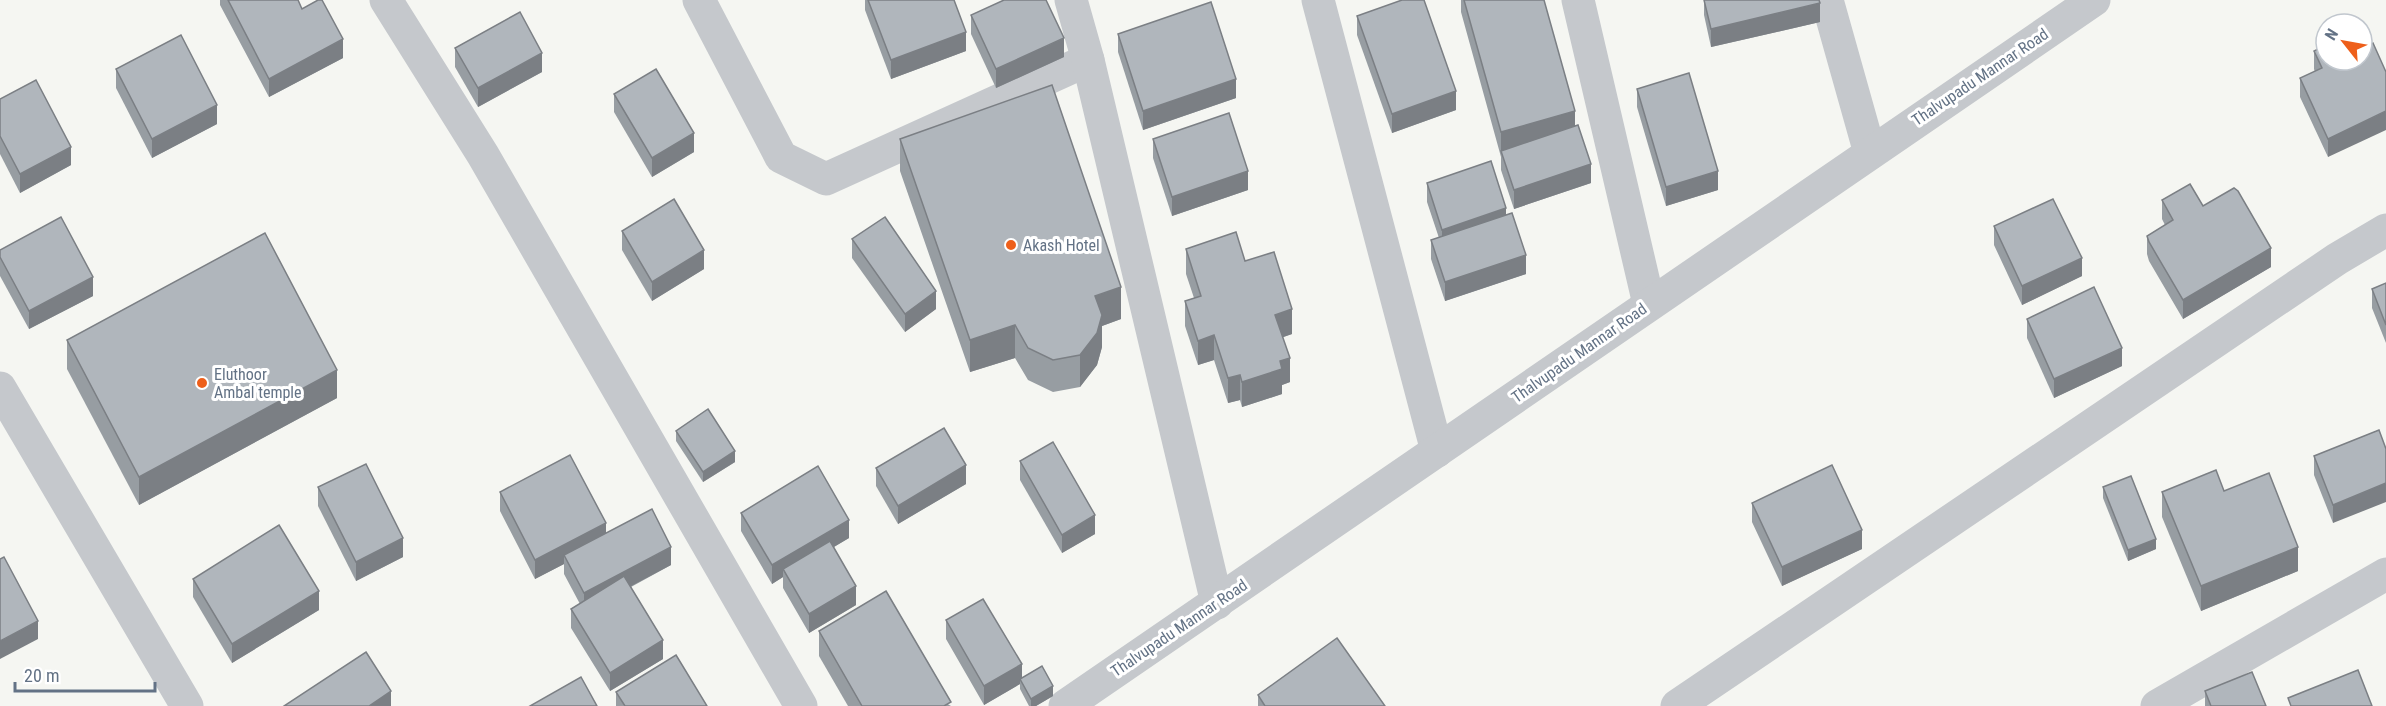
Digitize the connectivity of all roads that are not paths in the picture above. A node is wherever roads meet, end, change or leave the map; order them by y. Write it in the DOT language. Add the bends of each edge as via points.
graph roads {
  1 [pos="386,0"];
  2 [pos="699,0"];
  3 [pos="1071,0"];
  4 [pos="1318,0"];
  5 [pos="1578,0"];
  6 [pos="1827,0"];
  7 [pos="2094,0"];
  8 [pos="1088,60"];
  9 [pos="1870,153"];
  10 [pos="2386,230"];
  11 [pos="1649,304"];
  12 [pos="0,388"];
  13 [pos="1437,451"];
  14 [pos="2386,574"];
  15 [pos="1217,603"];
  16 [pos="187,706"];
  17 [pos="801,706"];
  18 [pos="1065,706"];
  19 [pos="1677,706"];
  20 [pos="2157,706"];
  1 -- 17 [label="street" via="483,155"];
  2 -- 8 [label="street" via="781,157 826,179"];
  3 -- 8 [label="street"];
  4 -- 13 [label="street"];
  5 -- 11 [label="street"];
  6 -- 9 [label="street"];
  7 -- 9 [label="street, Thalvupadu Mannar Road"];
  8 -- 15 [label="street"];
  9 -- 11 [label="street, Thalvupadu Mannar Road"];
  10 -- 19 [label="street" via="2337,259"];
  11 -- 13 [label="street, Thalvupadu Mannar Road"];
  12 -- 16 [label="street"];
  13 -- 15 [label="street, Thalvupadu Mannar Road"];
  14 -- 20 [label="street"];
  15 -- 18 [label="street, Thalvupadu Mannar Road"];
}
